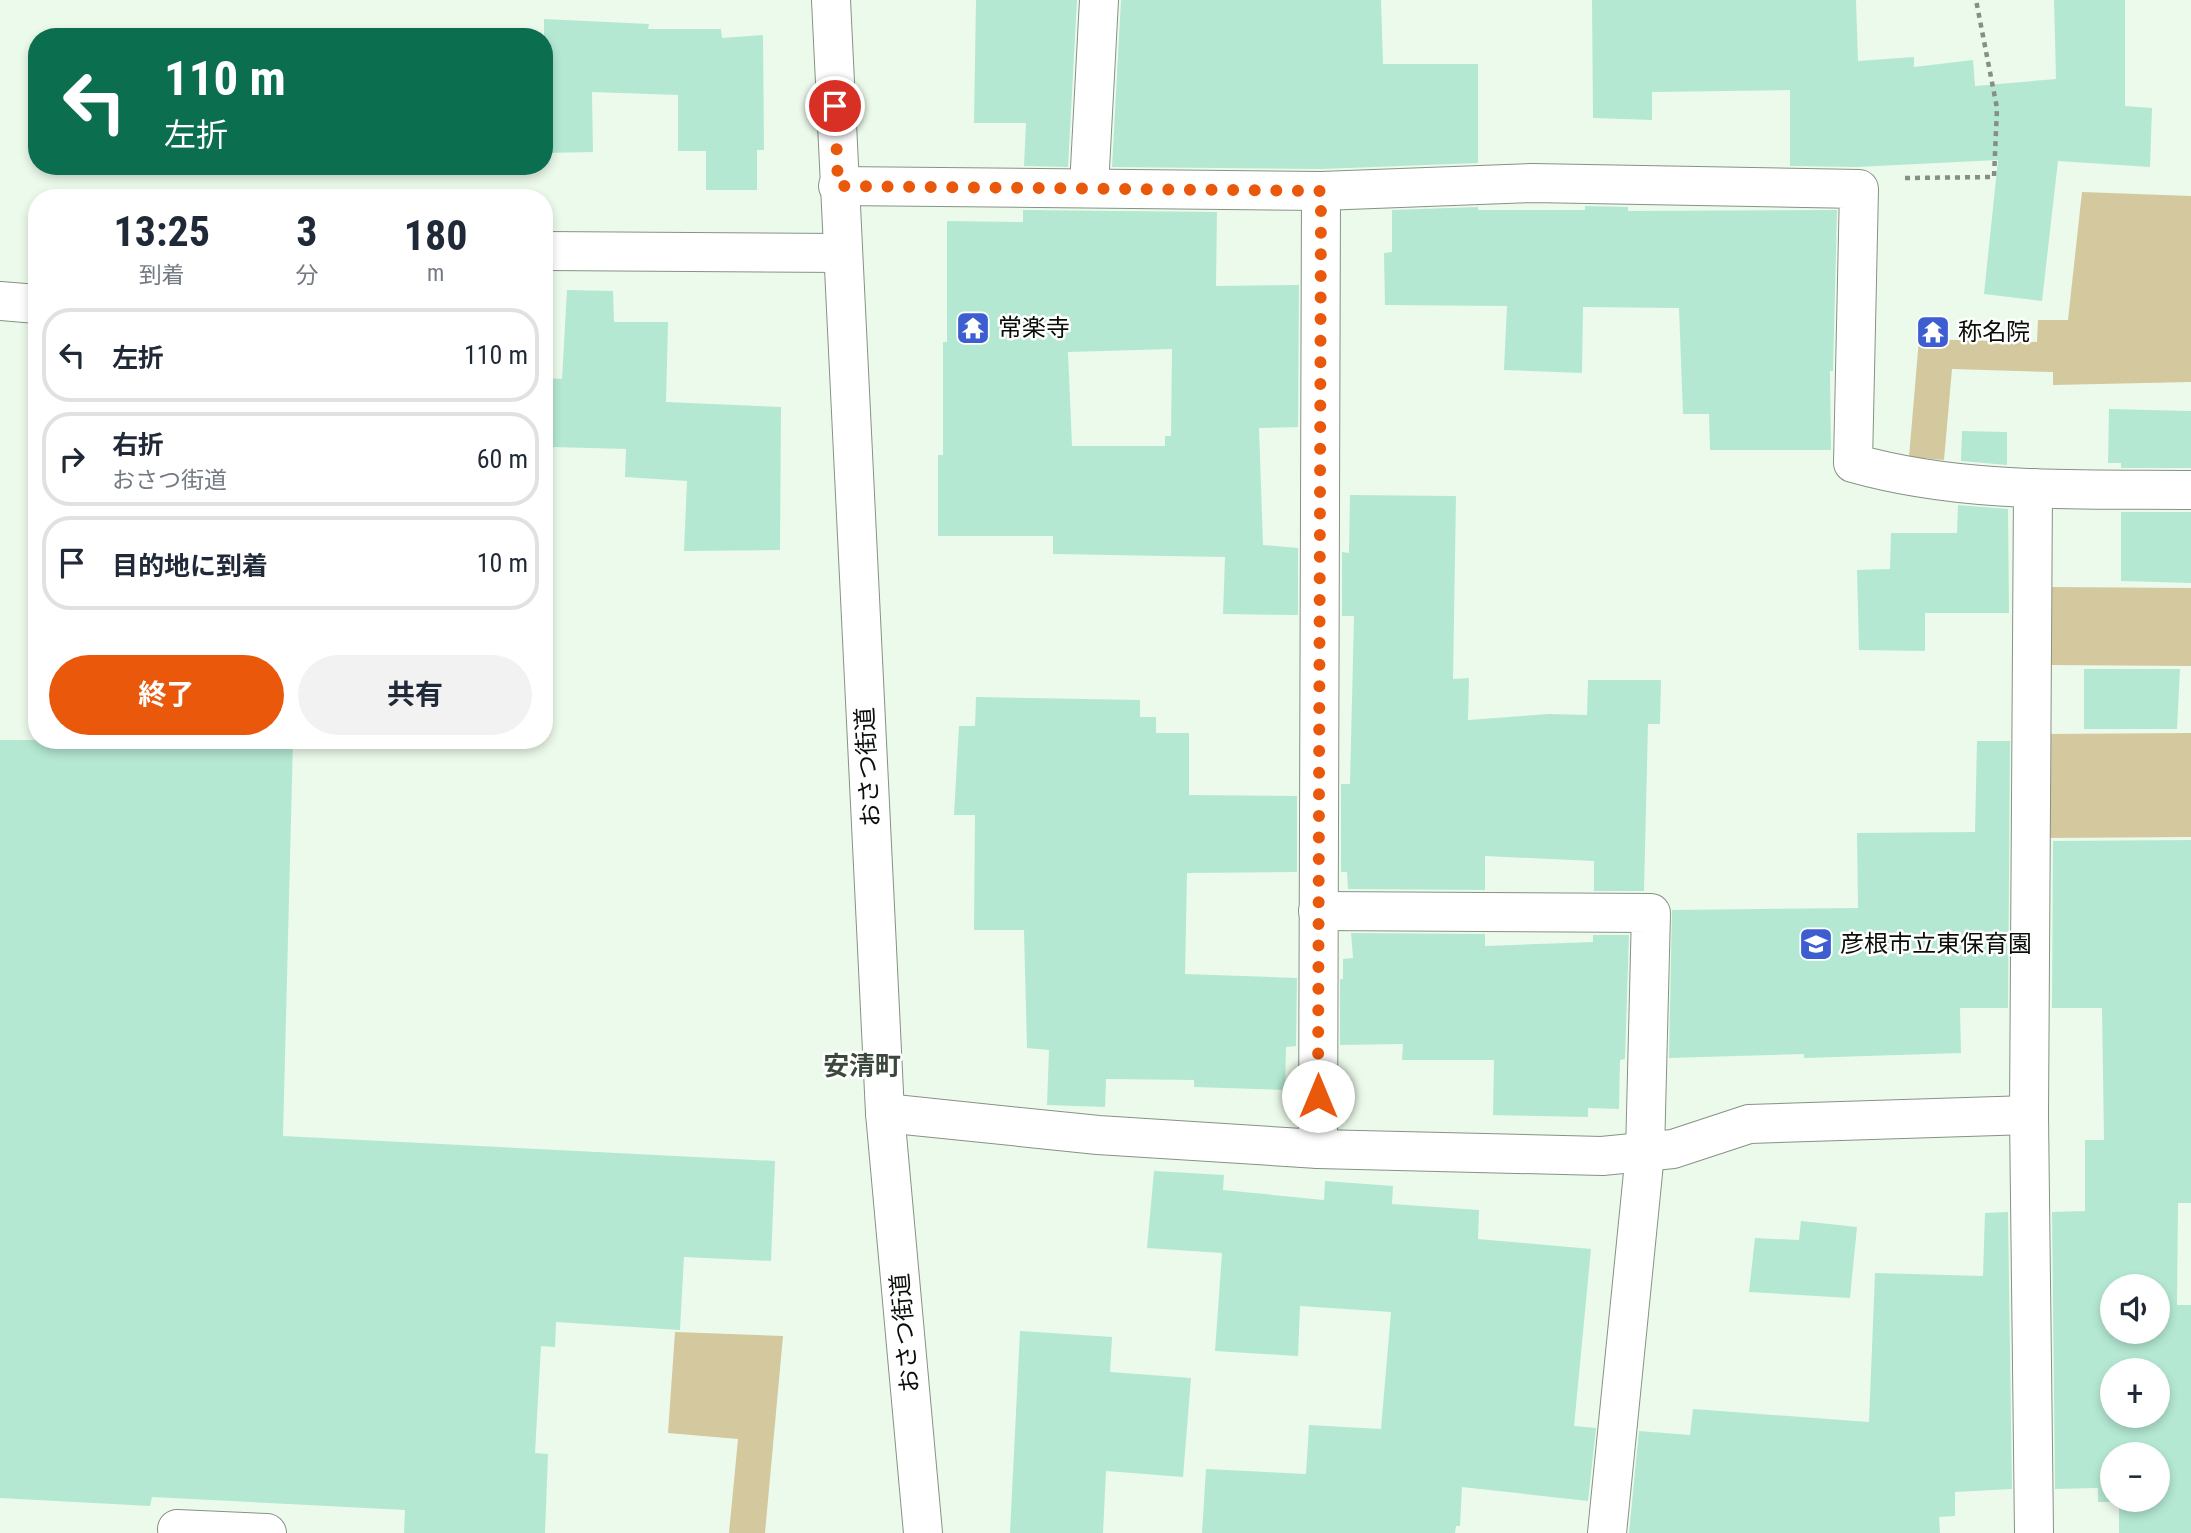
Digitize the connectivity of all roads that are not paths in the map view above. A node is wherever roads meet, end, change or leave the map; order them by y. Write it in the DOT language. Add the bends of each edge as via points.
graph roads {
  1 [pos="831,0"];
  2 [pos="1099,0"];
  3 [pos="838,186"];
  4 [pos="1089,187"];
  5 [pos="1321,191"];
  6 [pos="553,251"];
  7 [pos="843,253"];
  8 [pos="0,301"];
  9 [pos="28,303"];
  10 [pos="2033,488"];
  11 [pos="2191,490"];
  12 [pos="1318,911"];
  13 [pos="885,1113"];
  14 [pos="2029,1115"];
  15 [pos="1318,1149"];
  16 [pos="1645,1153"];
  17 [pos="177,1529"];
  18 [pos="267,1533"];
  19 [pos="923,1533"];
  20 [pos="1607,1533"];
  21 [pos="2034,1533"];
  1 -- 3 [label="street, おさつ街道"];
  2 -- 4 [label="street"];
  3 -- 4 [label="street"];
  3 -- 7 [label="street, おさつ街道"];
  4 -- 5 [label="street"];
  5 -- 10 [label="street" via="1532,183 1859,189 1853,463 1897,476"];
  5 -- 12 [label="street"];
  6 -- 7 [label="street"];
  7 -- 13 [label="street, おさつ街道"];
  8 -- 9 [label="street"];
  10 -- 11 [label="street"];
  10 -- 14 [label="street"];
  12 -- 15 [label="street"];
  12 -- 16 [label="street" via="1651,913"];
  13 -- 15 [label="street" via="1098,1135"];
  13 -- 19 [label="street, おさつ街道"];
  14 -- 16 [label="street" via="1749,1124 1673,1149"];
  14 -- 21 [label="street"];
  15 -- 16 [label="street" via="1602,1156"];
  16 -- 20 [label="street"];
  17 -- 18 [label="street"];
}
